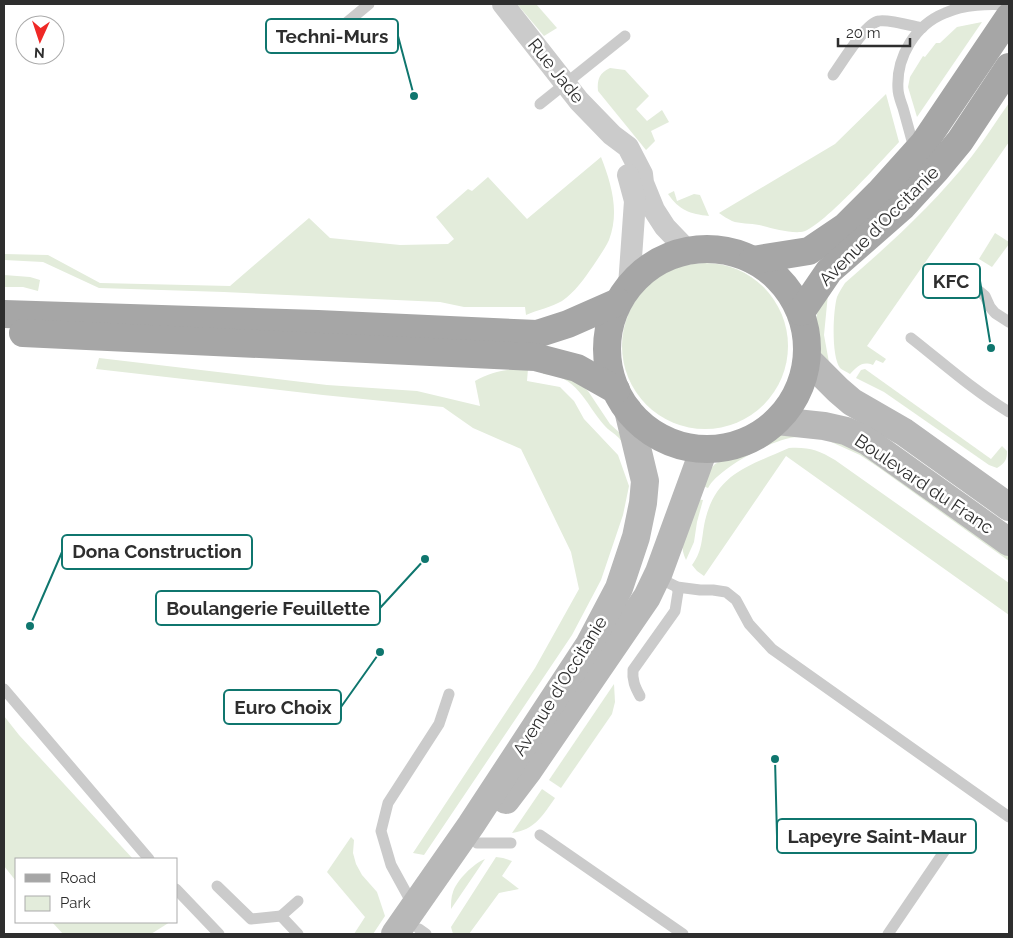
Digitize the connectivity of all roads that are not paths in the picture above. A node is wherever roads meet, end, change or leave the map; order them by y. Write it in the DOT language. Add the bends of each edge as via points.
graph roads {
  1 [pos="369,4"];
  2 [pos="503,4"];
  3 [pos="1009,5"];
  4 [pos="1009,17"];
  5 [pos="922,28"];
  6 [pos="625,36"];
  7 [pos="322,43"];
  8 [pos="1009,67"];
  9 [pos="833,75"];
  10 [pos="566,84"];
  11 [pos="540,104"];
  12 [pos="612,135"];
  13 [pos="915,153"];
  14 [pos="688,251"];
  15 [pos="754,260"];
  16 [pos="954,274"];
  17 [pos="624,294"];
  18 [pos="801,312"];
  19 [pos="4,314"];
  20 [pos="1009,322"];
  21 [pos="4,332"];
  22 [pos="911,338"];
  23 [pos="808,359"];
  24 [pos="622,400"];
  25 [pos="1009,412"];
  26 [pos="777,421"];
  27 [pos="704,449"];
  28 [pos="1009,507"];
  29 [pos="1009,542"];
  30 [pos="667,582"];
  31 [pos="4,689"];
  32 [pos="449,694"];
  33 [pos="640,696"];
  34 [pos="1009,817"];
  35 [pos="540,835"];
  36 [pos="952,840"];
  37 [pos="477,843"];
  38 [pos="510,843"];
  39 [pos="148,858"];
  40 [pos="217,886"];
  41 [pos="178,891"];
  42 [pos="298,901"];
  43 [pos="281,916"];
  44 [pos="414,928"];
  45 [pos="219,934"];
  46 [pos="298,934"];
  47 [pos="683,934"];
  48 [pos="888,934"];
  1 -- 7 [label="lane"];
  2 -- 10 [label="street, Rue Jade"];
  3 -- 5 [label="lane" via="968,7 945,13"];
  4 -- 13 [label="main road, Avenue d'Occitanie"];
  5 -- 9 [label="lane" via="882,21 872,24"];
  5 -- 13 [label="lane" via="903,56 899,72 898,90"];
  6 -- 10 [label="lane"];
  8 -- 18 [label="main road, Avenue d'Occitanie" via="960,141 936,170 902,207 829,271"];
  10 -- 11 [label="lane"];
  10 -- 12 [label="street, Rue Jade"];
  12 -- 14 [label="street, Rue Jade" via="628,147 642,174 654,210"];
  12 -- 17 [label="street, Rue Jade" via="635,201"];
  13 -- 15 [label="main road, Avenue d'Occitanie" via="846,226 809,250"];
  14 -- 15 [label="main road" via="723,250"];
  14 -- 17 [label="main road" via="656,262"];
  15 -- 18 [label="main road" via="781,281"];
  16 -- 20 [label="lane" via="985,296 995,313"];
  17 -- 19 [label="main road" via="568,324 537,334"];
  17 -- 24 [label="main road" via="613,314 607,346 610,372"];
  18 -- 23 [label="main road"];
  21 -- 24 [label="main road" via="535,357 577,368"];
  22 -- 25 [label="lane" via="958,377"];
  23 -- 26 [label="main road" via="800,388"];
  23 -- 28 [label="main road, Boulevard du Franc" via="852,402 904,432"];
  24 -- 27 [label="main road" via="649,430 664,439"];
  24 -- 44 [label="main road, Avenue d'Occitanie" via="645,481 636,537 619,588 589,645 471,825"];
  26 -- 27 [label="main road" via="758,436 740,444"];
  26 -- 29 [label="main road, Boulevard du Franc" via="846,431 867,441"];
  27 -- 30 [label="main road, Avenue d'Occitanie"];
  30 -- 33 [label="lane" via="678,592 675,611 633,670 632,677"];
  30 -- 34 [label="lane" via="726,592 736,600 749,624 772,649"];
  30 -- 37 [label="main road, Avenue d'Occitanie" via="647,597"];
  31 -- 39 [label="lane"];
  32 -- 44 [label="lane" via="439,724 388,803 382,831"];
  35 -- 47 [label="lane"];
  36 -- 48 [label="lane"];
  37 -- 38 [label="lane"];
  37 -- 44 [label="main road, Avenue d'Occitanie"];
  40 -- 43 [label="lane" via="251,918"];
  41 -- 45 [label="lane"];
  42 -- 43 [label="lane"];
  43 -- 46 [label="lane"];
}
